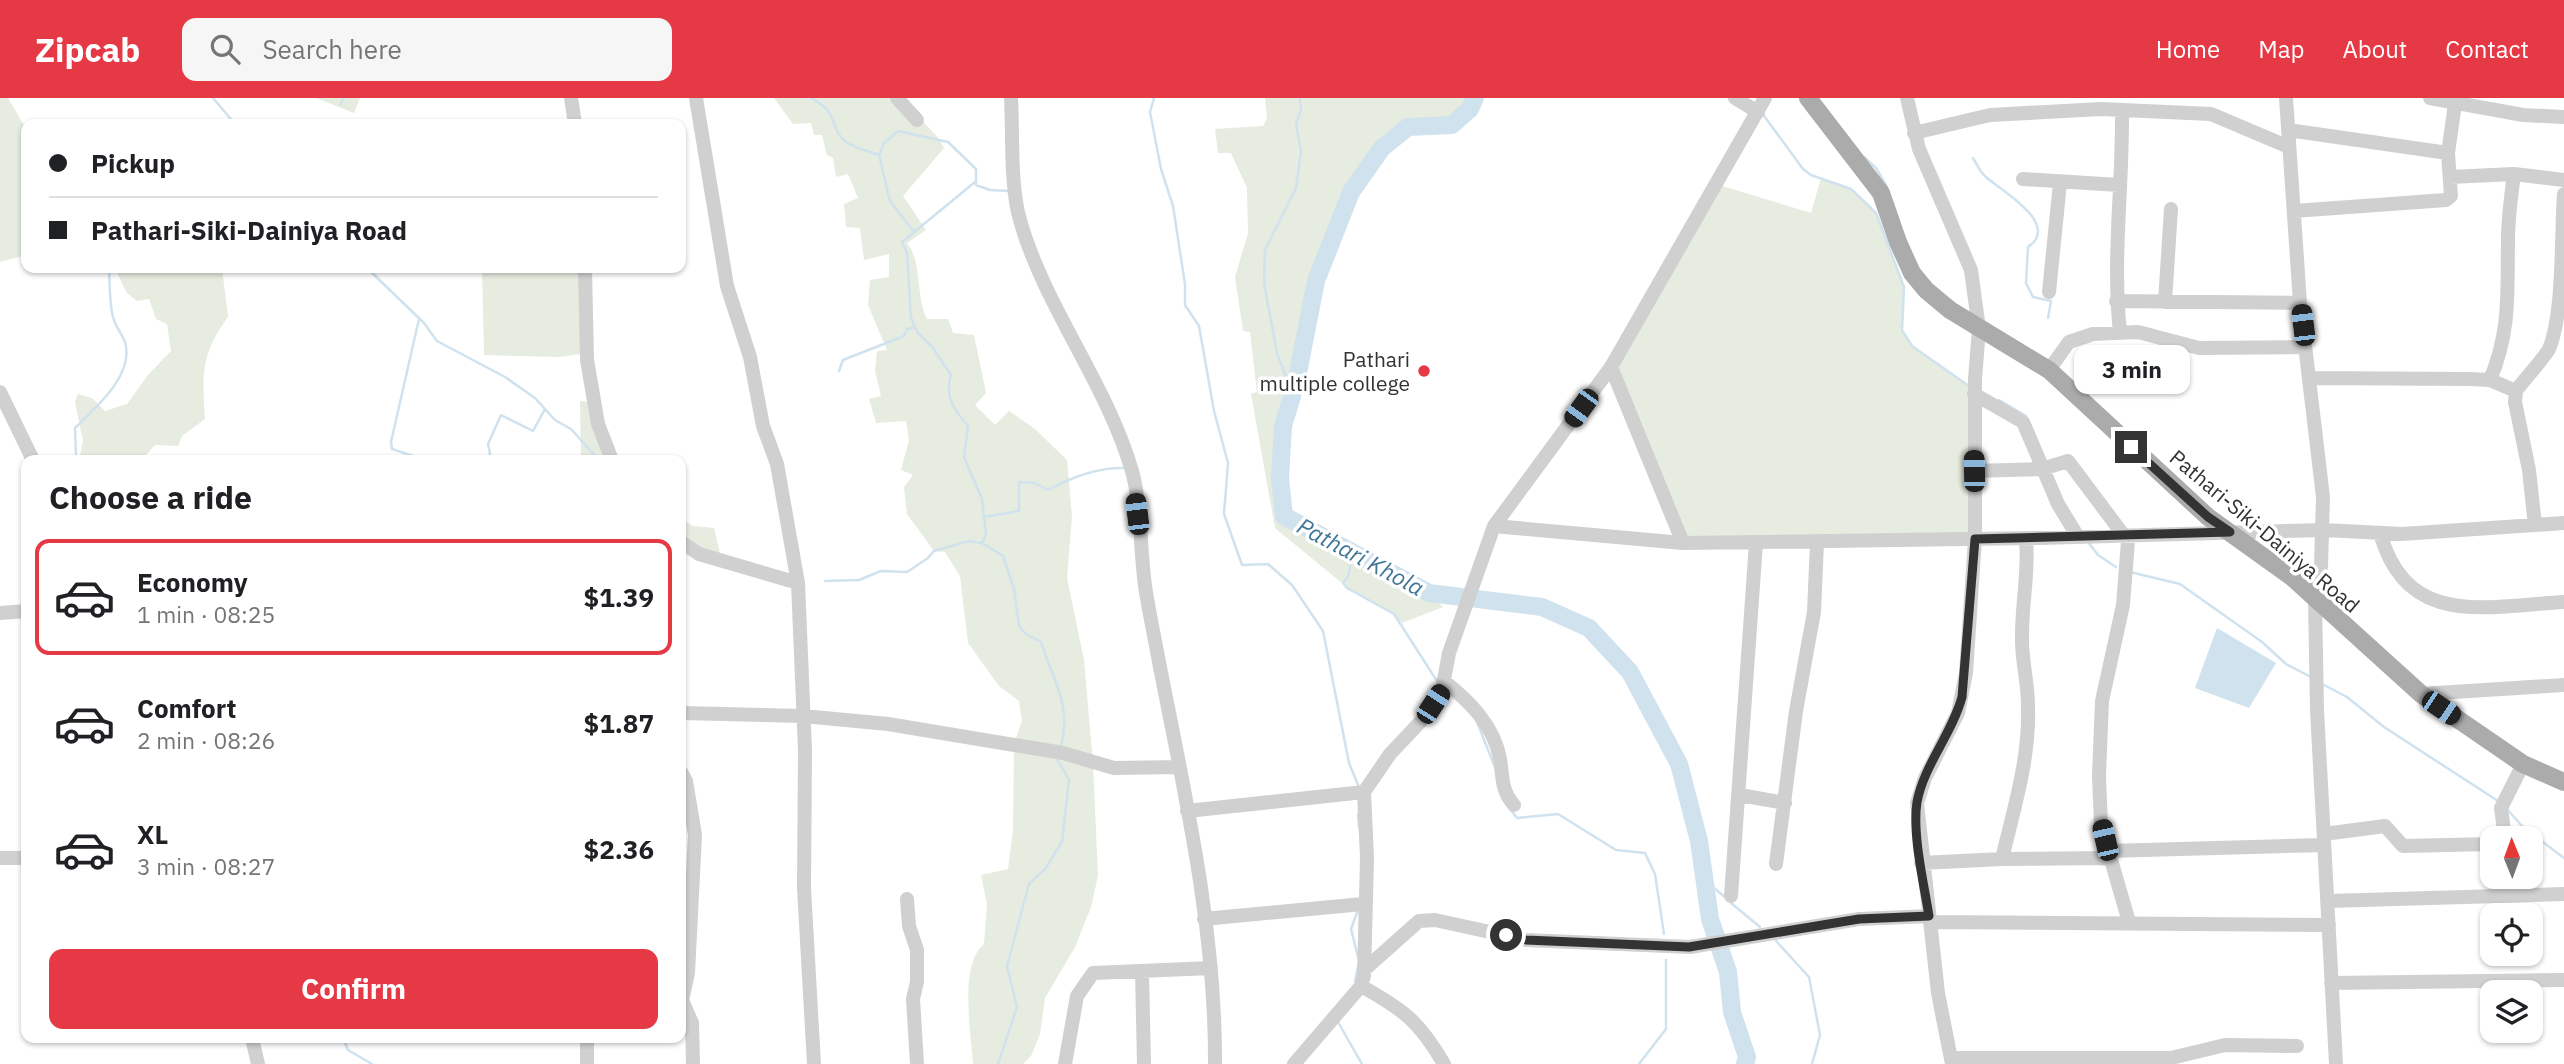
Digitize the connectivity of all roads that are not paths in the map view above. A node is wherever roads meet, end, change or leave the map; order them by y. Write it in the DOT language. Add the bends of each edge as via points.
graph roads {
  1 [pos="571,98"];
  2 [pos="696,98"];
  3 [pos="897,98"];
  4 [pos="1011,98"];
  5 [pos="1735,98"];
  6 [pos="1765,98"];
  7 [pos="1808,98"];
  8 [pos="1908,98"];
  9 [pos="2286,98"];
  10 [pos="2430,98"];
  11 [pos="2139,104"];
  12 [pos="2455,104"];
  13 [pos="2122,110"];
  14 [pos="1758,112"];
  15 [pos="2564,117"];
  16 [pos="574,119"];
  17 [pos="918,120"];
  18 [pos="2288,130"];
  19 [pos="1914,134"];
  20 [pos="2290,147"];
  21 [pos="2448,153"];
  22 [pos="2514,174"];
  23 [pos="2450,177"];
  24 [pos="2023,179"];
  25 [pos="2564,180"];
  26 [pos="2060,183"];
  27 [pos="2119,185"];
  28 [pos="2564,194"];
  29 [pos="2171,209"];
  30 [pos="2294,211"];
  31 [pos="585,273"];
  32 [pos="2049,292"];
  33 [pos="2116,301"];
  34 [pos="2165,302"];
  35 [pos="2300,303"];
  36 [pos="1979,329"];
  37 [pos="2120,332"];
  38 [pos="2305,347"];
  39 [pos="1611,367"];
  40 [pos="2049,370"];
  41 [pos="2309,378"];
  42 [pos="2490,380"];
  43 [pos="2516,391"];
  44 [pos="0,392"];
  45 [pos="1974,394"];
  46 [pos="31,455"];
  47 [pos="610,455"];
  48 [pos="2042,469"];
  49 [pos="1974,471"];
  50 [pos="2564,523"];
  51 [pos="2535,525"];
  52 [pos="1494,526"];
  53 [pos="2324,530"];
  54 [pos="2230,532"];
  55 [pos="2380,533"];
  56 [pos="2124,534"];
  57 [pos="2078,537"];
  58 [pos="2026,538"];
  59 [pos="1975,539"];
  60 [pos="1683,543"];
  61 [pos="1756,543"];
  62 [pos="1817,543"];
  63 [pos="686,545"];
  64 [pos="798,583"];
  65 [pos="2315,598"];
  66 [pos="2564,602"];
  67 [pos="21,611"];
  68 [pos="0,613"];
  69 [pos="1444,681"];
  70 [pos="2564,684"];
  71 [pos="2421,694"];
  72 [pos="686,713"];
  73 [pos="803,716"];
  74 [pos="2524,764"];
  75 [pos="1179,767"];
  76 [pos="686,781"];
  77 [pos="2564,782"];
  78 [pos="1364,792"];
  79 [pos="1740,795"];
  80 [pos="1785,803"];
  81 [pos="1514,805"];
  82 [pos="1187,811"];
  83 [pos="2503,826"];
  84 [pos="2324,839"];
  85 [pos="2480,844"];
  86 [pos="2109,855"];
  87 [pos="21,858"];
  88 [pos="0,859"];
  89 [pos="2002,859"];
  90 [pos="1922,863"];
  91 [pos="1776,864"];
  92 [pos="2508,889"];
  93 [pos="2564,894"];
  94 [pos="2509,895"];
  95 [pos="1731,896"];
  96 [pos="907,899"];
  97 [pos="2328,901"];
  98 [pos="1363,904"];
  99 [pos="1204,919"];
  100 [pos="1929,919"];
  101 [pos="2129,922"];
  102 [pos="2329,925"];
  103 [pos="1211,968"];
  104 [pos="1364,970"];
  105 [pos="1142,972"];
  106 [pos="2564,980"];
  107 [pos="686,982"];
  108 [pos="2331,983"];
  109 [pos="1361,986"];
  110 [pos="686,1009"];
  111 [pos="253,1043"];
  112 [pos="587,1043"];
  113 [pos="2297,1046"];
  114 [pos="1951,1061"];
  115 [pos="258,1064"];
  116 [pos="587,1064"];
  117 [pos="693,1064"];
  118 [pos="814,1064"];
  119 [pos="917,1064"];
  120 [pos="1065,1064"];
  121 [pos="1144,1064"];
  122 [pos="1214,1064"];
  123 [pos="1294,1064"];
  124 [pos="1444,1064"];
  125 [pos="2336,1064"];
  1 -- 16 [label="street"];
  2 -- 64 [label="street" via="727,286 777,464"];
  3 -- 17 [label="street"];
  4 -- 75 [label="street" via="1019,218 1132,472 1146,594"];
  5 -- 14 [label="street"];
  6 -- 14 [label="street"];
  7 -- 36 [label="main road, Pathari-Siki-Dainiya Road" via="1881,193 1912,273 1942,304"];
  8 -- 19 [label="street"];
  9 -- 18 [label="street"];
  10 -- 12 [label="street"];
  11 -- 13 [label="street"];
  11 -- 20 [label="street" via="2211,114"];
  12 -- 15 [label="street"];
  12 -- 21 [label="street"];
  13 -- 19 [label="street" via="1990,115"];
  13 -- 27 [label="street"];
  14 -- 39 [label="street"];
  18 -- 20 [label="street"];
  18 -- 21 [label="street"];
  19 -- 36 [label="street" via="1971,270"];
  20 -- 30 [label="street"];
  21 -- 23 [label="street"];
  22 -- 23 [label="street"];
  22 -- 25 [label="street"];
  22 -- 42 [label="street" via="2508,241 2509,312"];
  23 -- 30 [label="street" via="2451,196 2446,201"];
  24 -- 26 [label="street"];
  26 -- 27 [label="street"];
  26 -- 32 [label="street"];
  27 -- 33 [label="street"];
  28 -- 43 [label="street" via="2557,330 2548,352"];
  29 -- 34 [label="street"];
  30 -- 35 [label="street"];
  31 -- 47 [label="street" via="587,360 598,424"];
  33 -- 34 [label="street"];
  33 -- 37 [label="street"];
  34 -- 35 [label="street"];
  35 -- 38 [label="street"];
  36 -- 40 [label="main road, Pathari-Siki-Dainiya Road"];
  36 -- 45 [label="street"];
  37 -- 38 [label="street" via="2199,348"];
  37 -- 40 [label="street" via="2076,338"];
  38 -- 41 [label="street"];
  39 -- 52 [label="street"];
  39 -- 60 [label="street"];
  40 -- 54 [label="main road, Pathari-Siki-Dainiya Road"];
  41 -- 42 [label="street"];
  41 -- 53 [label="street" via="2320,449"];
  42 -- 43 [label="street"];
  43 -- 51 [label="street"];
  44 -- 46 [label="street"];
  45 -- 48 [label="street" via="2023,422"];
  45 -- 49 [label="street"];
  48 -- 49 [label="street"];
  48 -- 56 [label="street" via="2068,461"];
  48 -- 57 [label="street"];
  49 -- 59 [label="street"];
  50 -- 51 [label="street"];
  51 -- 55 [label="street"];
  52 -- 60 [label="street"];
  52 -- 69 [label="street" via="1473,579"];
  53 -- 54 [label="street"];
  53 -- 55 [label="street"];
  53 -- 65 [label="street"];
  54 -- 56 [label="street"];
  54 -- 65 [label="main road, Pathari-Siki-Dainiya Road"];
  55 -- 66 [label="street" via="2404,580 2443,605"];
  56 -- 57 [label="street"];
  56 -- 86 [label="street" via="2129,547 2123,605 2101,717 2099,799"];
  57 -- 58 [label="street"];
  58 -- 59 [label="street"];
  58 -- 89 [label="street" via="2028,580 2022,635 2027,737"];
  59 -- 62 [label="street"];
  59 -- 90 [label="street" via="1962,697 1917,803"];
  60 -- 61 [label="street"];
  61 -- 62 [label="street"];
  61 -- 79 [label="street"];
  62 -- 80 [label="street" via="1814,612"];
  63 -- 64 [label="street" via="699,554"];
  64 -- 73 [label="street"];
  65 -- 71 [label="main road, Pathari-Siki-Dainiya Road"];
  65 -- 84 [label="street"];
  67 -- 68 [label="street"];
  69 -- 78 [label="street" via="1424,718 1390,754"];
  69 -- 81 [label="street" via="1473,705 1490,732 1500,759 1504,792"];
  70 -- 71 [label="street"];
  71 -- 74 [label="main road, Pathari-Siki-Dainiya Road"];
  72 -- 73 [label="street"];
  73 -- 75 [label="street" via="888,724 1060,753 1114,768"];
  73 -- 118 [label="street" via="804,888"];
  74 -- 77 [label="main road, Pathari-Siki-Dainiya Road"];
  74 -- 83 [label="street" via="2501,808"];
  75 -- 82 [label="street"];
  76 -- 107 [label="street" via="695,835"];
  78 -- 82 [label="street"];
  78 -- 98 [label="street" via="1367,858"];
  79 -- 80 [label="street"];
  79 -- 95 [label="street"];
  80 -- 91 [label="street"];
  82 -- 99 [label="street"];
  84 -- 85 [label="street" via="2385,826 2403,846"];
  84 -- 86 [label="street"];
  84 -- 97 [label="street"];
  86 -- 89 [label="street"];
  86 -- 101 [label="street"];
  87 -- 88 [label="street"];
  89 -- 90 [label="street"];
  90 -- 100 [label="street"];
  92 -- 94 [label="street"];
  93 -- 94 [label="street"];
  94 -- 97 [label="street"];
  96 -- 119 [label="street" via="917,950 913,999"];
  97 -- 102 [label="street"];
  98 -- 99 [label="street"];
  98 -- 104 [label="street"];
  99 -- 103 [label="street"];
  100 -- 101 [label="street"];
  100 -- 104 [label="street" via="1859,919 1689,947 1526,940 1434,920 1419,921"];
  100 -- 114 [label="street"];
  101 -- 102 [label="street"];
  102 -- 108 [label="street"];
  103 -- 105 [label="street"];
  103 -- 122 [label="street"];
  104 -- 109 [label="street"];
  105 -- 120 [label="street" via="1093,973 1088,977 1074,1008"];
  105 -- 121 [label="street"];
  106 -- 108 [label="street"];
  108 -- 125 [label="street"];
  109 -- 123 [label="street"];
  109 -- 124 [label="street" via="1424,1029"];
  110 -- 117 [label="street" via="692,1023"];
  111 -- 115 [label="street"];
  112 -- 116 [label="street"];
  113 -- 114 [label="street" via="2225,1045 2171,1058"];
}
